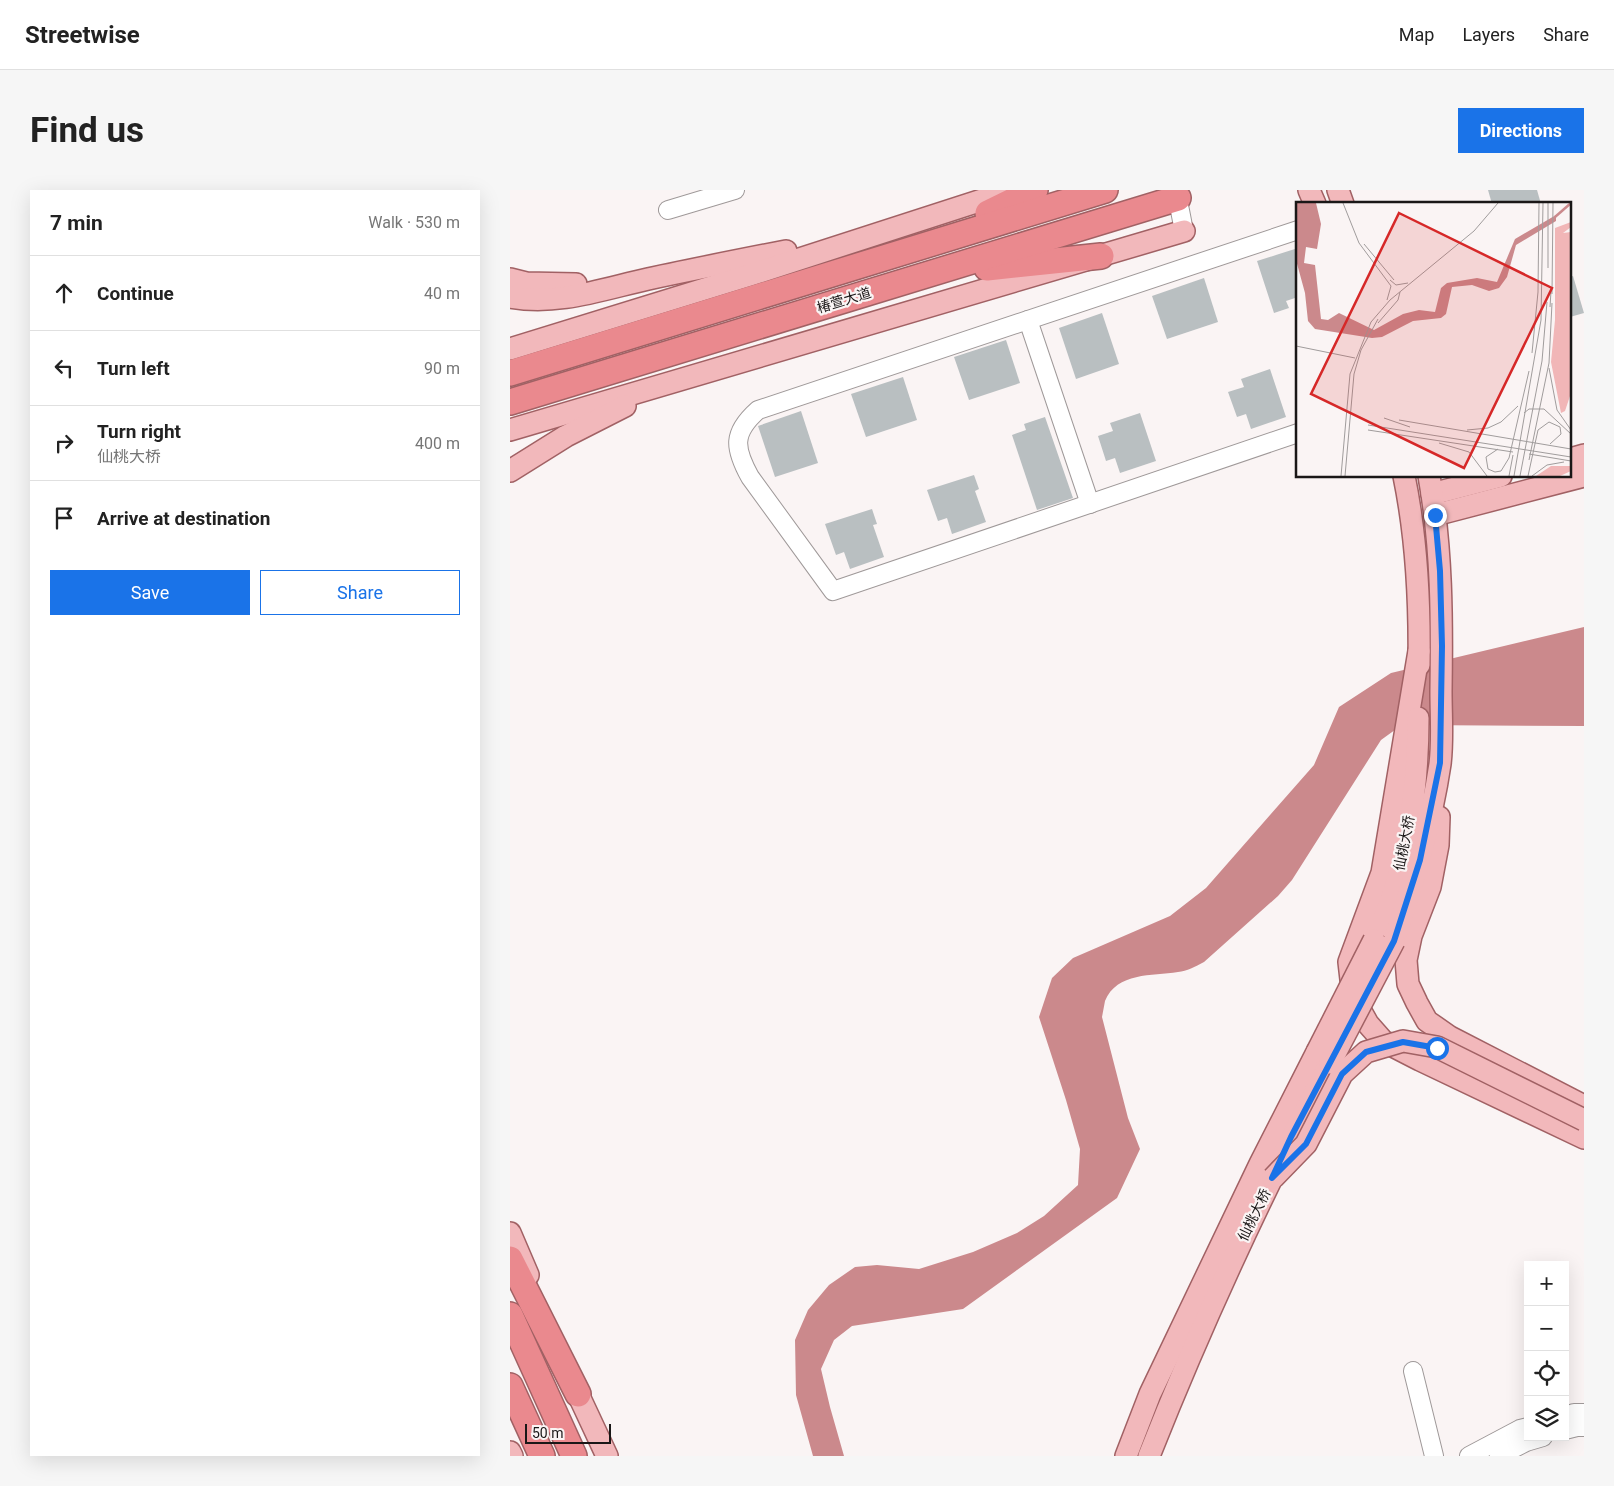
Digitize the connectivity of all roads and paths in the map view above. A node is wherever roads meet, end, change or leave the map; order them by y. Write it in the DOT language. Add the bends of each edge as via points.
graph roads {
  1 [pos="734,190"];
  2 [pos="1013,190"];
  3 [pos="1035,190"];
  4 [pos="1104,190"];
  5 [pos="1309,190"];
  6 [pos="1338,190"];
  7 [pos="712,193"];
  8 [pos="1177,194"];
  9 [pos="1314,202"];
  10 [pos="1342,202"];
  11 [pos="668,210"];
  12 [pos="1184,231"];
  13 [pos="1296,231"];
  14 [pos="875,234"];
  15 [pos="918,247"];
  16 [pos="1101,256"];
  17 [pos="927,275"];
  18 [pos="510,279"];
  19 [pos="648,279"];
  20 [pos="510,296"];
  21 [pos="1028,320"];
  22 [pos="510,349"];
  23 [pos="510,373"];
  24 [pos="673,382"];
  25 [pos="510,402"];
  26 [pos="510,430"];
  27 [pos="1296,434"];
  28 [pos="510,470"];
  29 [pos="1584,476"];
  30 [pos="1404,478"];
  31 [pos="1484,478"];
  32 [pos="1430,485"];
  33 [pos="1090,504"];
  34 [pos="1435,515"];
  35 [pos="1419,651"];
  36 [pos="1440,763"];
  37 [pos="1584,1106"];
  38 [pos="1584,1120"];
  39 [pos="1584,1138"];
  40 [pos="1272,1178"];
  41 [pos="510,1233"];
  42 [pos="510,1259"];
  43 [pos="510,1314"];
  44 [pos="1413,1370"];
  45 [pos="510,1386"];
  46 [pos="578,1394"];
  47 [pos="1584,1413"];
  48 [pos="1569,1415"];
  49 [pos="1584,1427"];
  50 [pos="1524,1428"];
  51 [pos="1569,1429"];
  52 [pos="1529,1441"];
  53 [pos="510,1452"];
  54 [pos="512,1456"];
  55 [pos="542,1456"];
  56 [pos="574,1456"];
  57 [pos="607,1456"];
  58 [pos="1126,1456"];
  59 [pos="1149,1456"];
  60 [pos="1434,1456"];
  61 [pos="1469,1456"];
  62 [pos="1498,1456"];
  1 -- 7 [label="street"];
  2 -- 14 [label="main road"];
  3 -- 15 [label="highway"];
  4 -- 15 [label="highway, 椿萱大道"];
  5 -- 9 [label="main road"];
  6 -- 10 [label="main road"];
  7 -- 11 [label="street"];
  8 -- 12 [label="street"];
  8 -- 17 [label="highway, 椿萱大道"];
  12 -- 16 [label="main road"];
  13 -- 21 [label="street"];
  14 -- 19 [label="main road"];
  14 -- 22 [label="main road"];
  15 -- 23 [label="highway, 椿萱大道"];
  16 -- 17 [label="highway"];
  16 -- 24 [label="main road"];
  17 -- 25 [label="highway, 椿萱大道"];
  18 -- 19 [label="main road" via="526,283 566,284"];
  19 -- 20 [label="main road" via="572,297 527,300"];
  21 -- 33 [label="street"];
  21 -- 33 [label="street" via="758,410 746,421 739,434 738,449 743,464 833,591"];
  24 -- 26 [label="main road"];
  24 -- 28 [label="main road" via="566,436"];
  27 -- 33 [label="street"];
  29 -- 34 [label="main road"];
  30 -- 35 [label="main road, 仙桃大桥" via="1418,576"];
  31 -- 32 [label="main road"];
  32 -- 34 [label="main road, 仙桃大桥"];
  34 -- 36 [label="main road, 仙桃大桥" via="1442,636"];
  35 -- 39 [label="main road, bridge" via="1382,873 1349,962 1353,996 1368,1024 1383,1041"];
  35 -- 58 [label="main road, 仙桃大桥, bridge" via="1418,760 1403,858 1383,922 1260,1164 1150,1394"];
  36 -- 37 [label="main road" via="1438,845 1430,887 1411,936 1406,960 1408,984 1427,1021 1450,1037"];
  36 -- 40 [label="main road, 仙桃大桥, bridge" via="1420,860 1394,941"];
  38 -- 40 [label="main road, bridge" via="1437,1048 1403,1042 1366,1052 1342,1074 1306,1144"];
  40 -- 59 [label="main road, 仙桃大桥" via="1233,1259"];
  41 -- 46 [label="main road"];
  42 -- 46 [label="highway"];
  43 -- 56 [label="highway"];
  44 -- 60 [label="street"];
  45 -- 55 [label="highway"];
  46 -- 57 [label="main road"];
  47 -- 48 [label="street"];
  49 -- 51 [label="street"];
  50 -- 61 [label="street"];
  52 -- 62 [label="street"];
  53 -- 54 [label="main road"];
}
